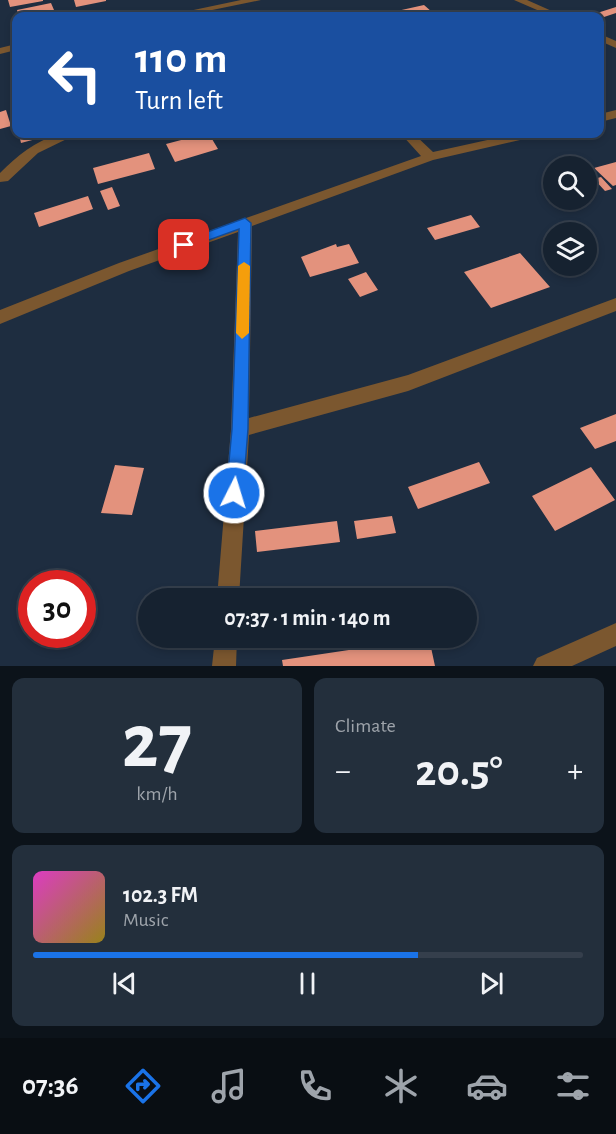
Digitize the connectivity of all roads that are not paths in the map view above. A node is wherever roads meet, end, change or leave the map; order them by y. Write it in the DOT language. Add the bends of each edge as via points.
graph roads {
  1 [pos="256,0"];
  2 [pos="519,0"];
  3 [pos="192,12"];
  4 [pos="548,12"];
  5 [pos="59,138"];
  6 [pos="411,138"];
  7 [pos="512,138"];
  8 [pos="430,158"];
  9 [pos="1,177"];
  10 [pos="245,223"];
  11 [pos="616,304"];
  12 [pos="0,316"];
  13 [pos="240,429"];
  14 [pos="229,588"];
  15 [pos="616,634"];
  16 [pos="225,648"];
  17 [pos="224,666"];
  18 [pos="545,666"];
  1 -- 3 [label="street"];
  2 -- 4 [label="street"];
  5 -- 9 [label="street" via="40,144"];
  6 -- 8 [label="street"];
  7 -- 8 [label="street"];
  8 -- 10 [label="street"];
  10 -- 12 [label="street"];
  10 -- 13 [label="street"];
  11 -- 13 [label="street" via="408,382"];
  13 -- 14 [label="street"];
  15 -- 18 [label="street"];
  16 -- 17 [label="street"];
}
